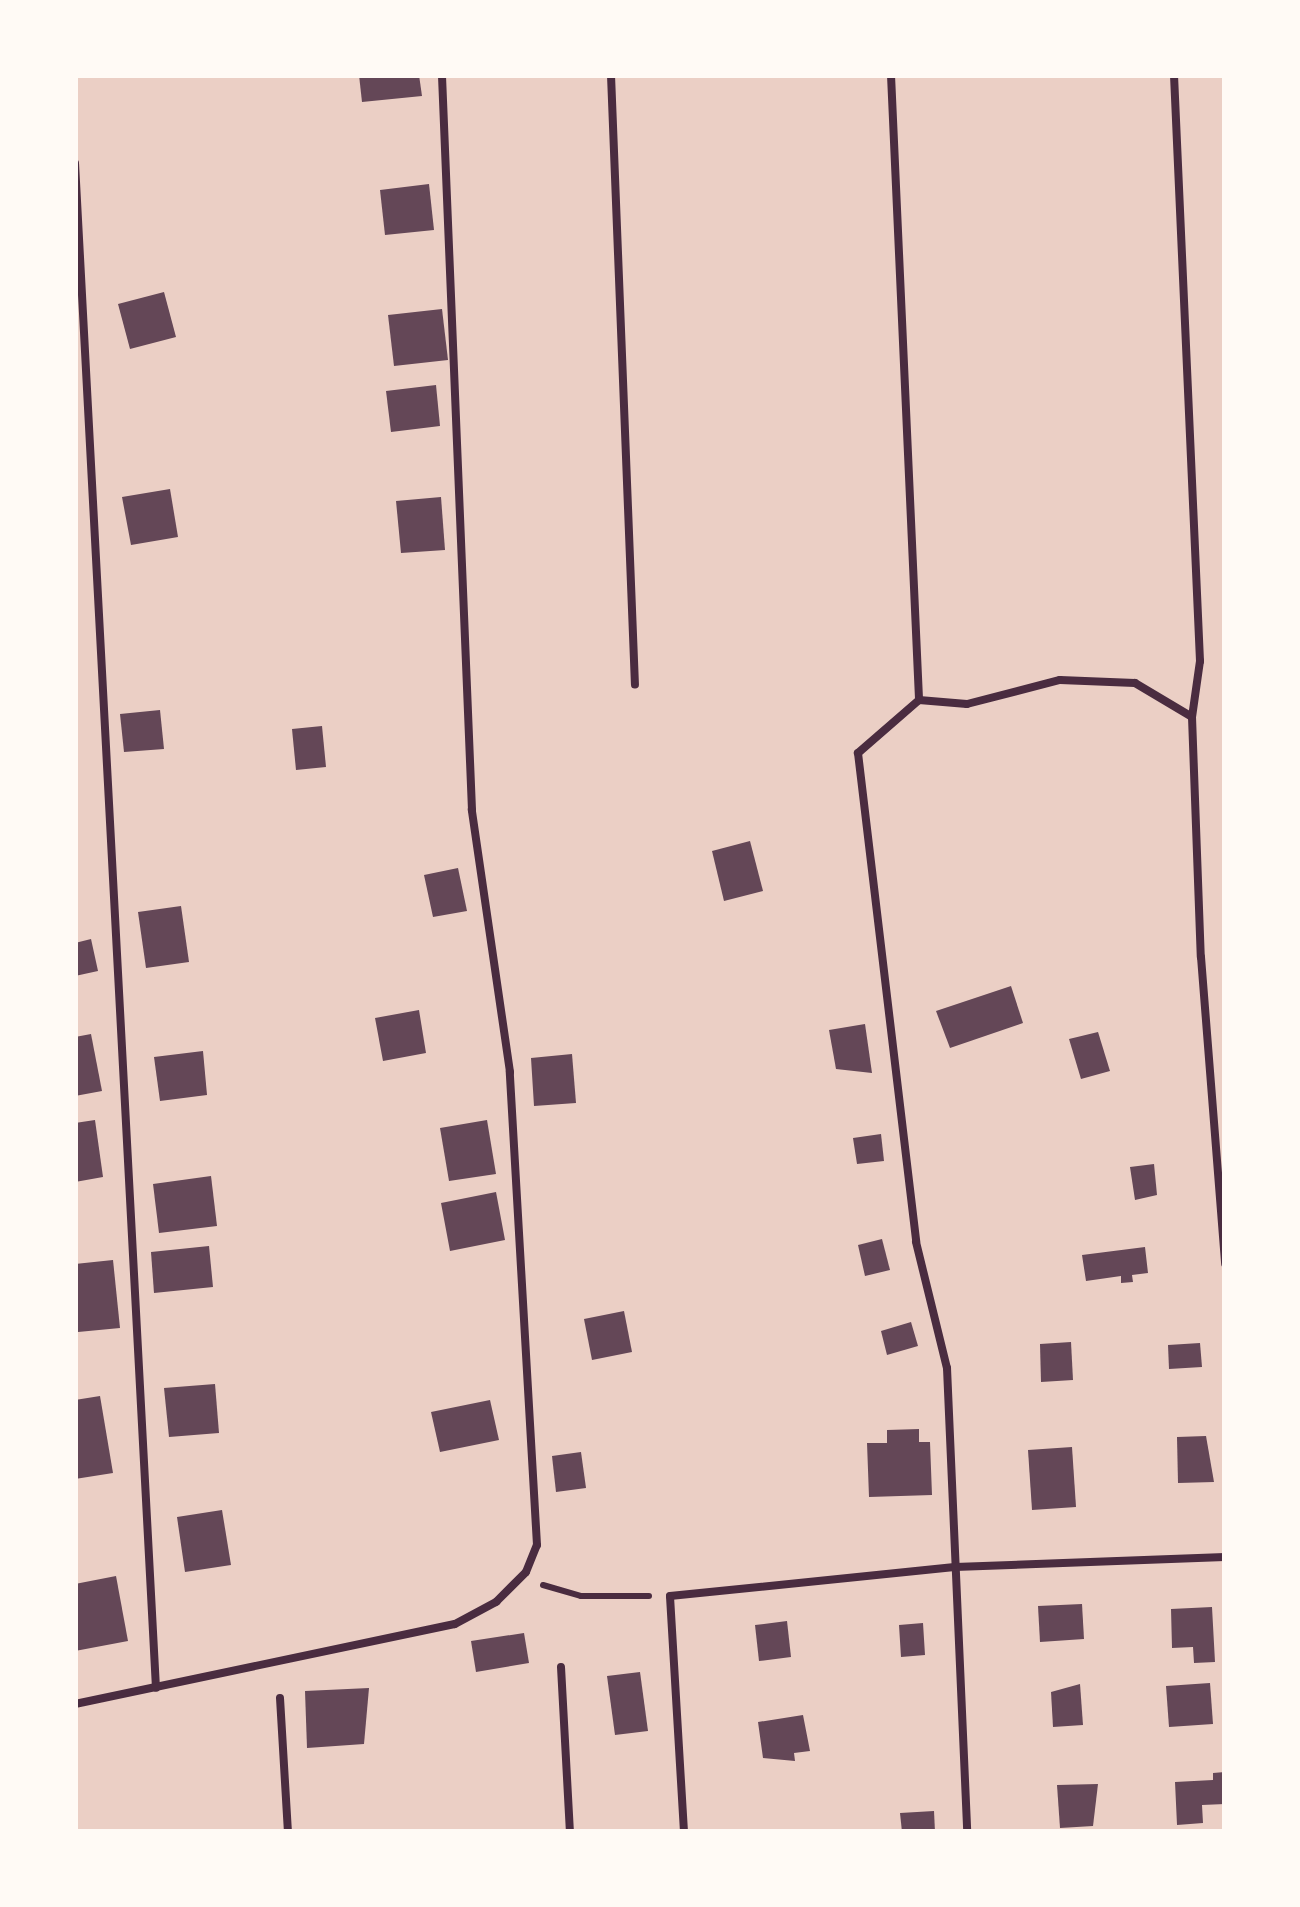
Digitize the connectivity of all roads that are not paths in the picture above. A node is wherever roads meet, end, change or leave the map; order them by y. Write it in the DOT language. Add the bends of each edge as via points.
graph roads {
  1 [pos="442,75"];
  2 [pos="610,75"];
  3 [pos="891,75"];
  4 [pos="1174,75"];
  5 [pos="75,163"];
  6 [pos="635,685"];
  7 [pos="920,700"];
  8 [pos="1192,718"];
  9 [pos="1225,1264"];
  10 [pos="1225,1556"];
  11 [pos="954,1567"];
  12 [pos="560,1666"];
  13 [pos="156,1688"];
  14 [pos="280,1698"];
  15 [pos="75,1704"];
  16 [pos="288,1832"];
  17 [pos="570,1832"];
  18 [pos="684,1832"];
  19 [pos="966,1832"];
  1 -- 13 [label="lane" via="472,810 510,1072 538,1472 537,1546 526,1572 496,1602 455,1624"];
  2 -- 6 [label="lane"];
  3 -- 7 [label="lane"];
  4 -- 8 [label="lane" via="1200,660"];
  5 -- 13 [label="lane"];
  7 -- 8 [label="lane" via="968,704 1060,680 1135,682"];
  7 -- 11 [label="lane" via="858,753 916,1242 947,1368"];
  8 -- 9 [label="lane" via="1201,956"];
  10 -- 11 [label="lane"];
  11 -- 18 [label="lane" via="670,1596"];
  11 -- 19 [label="lane"];
  12 -- 17 [label="lane"];
  13 -- 15 [label="lane"];
  14 -- 16 [label="lane"];
}
